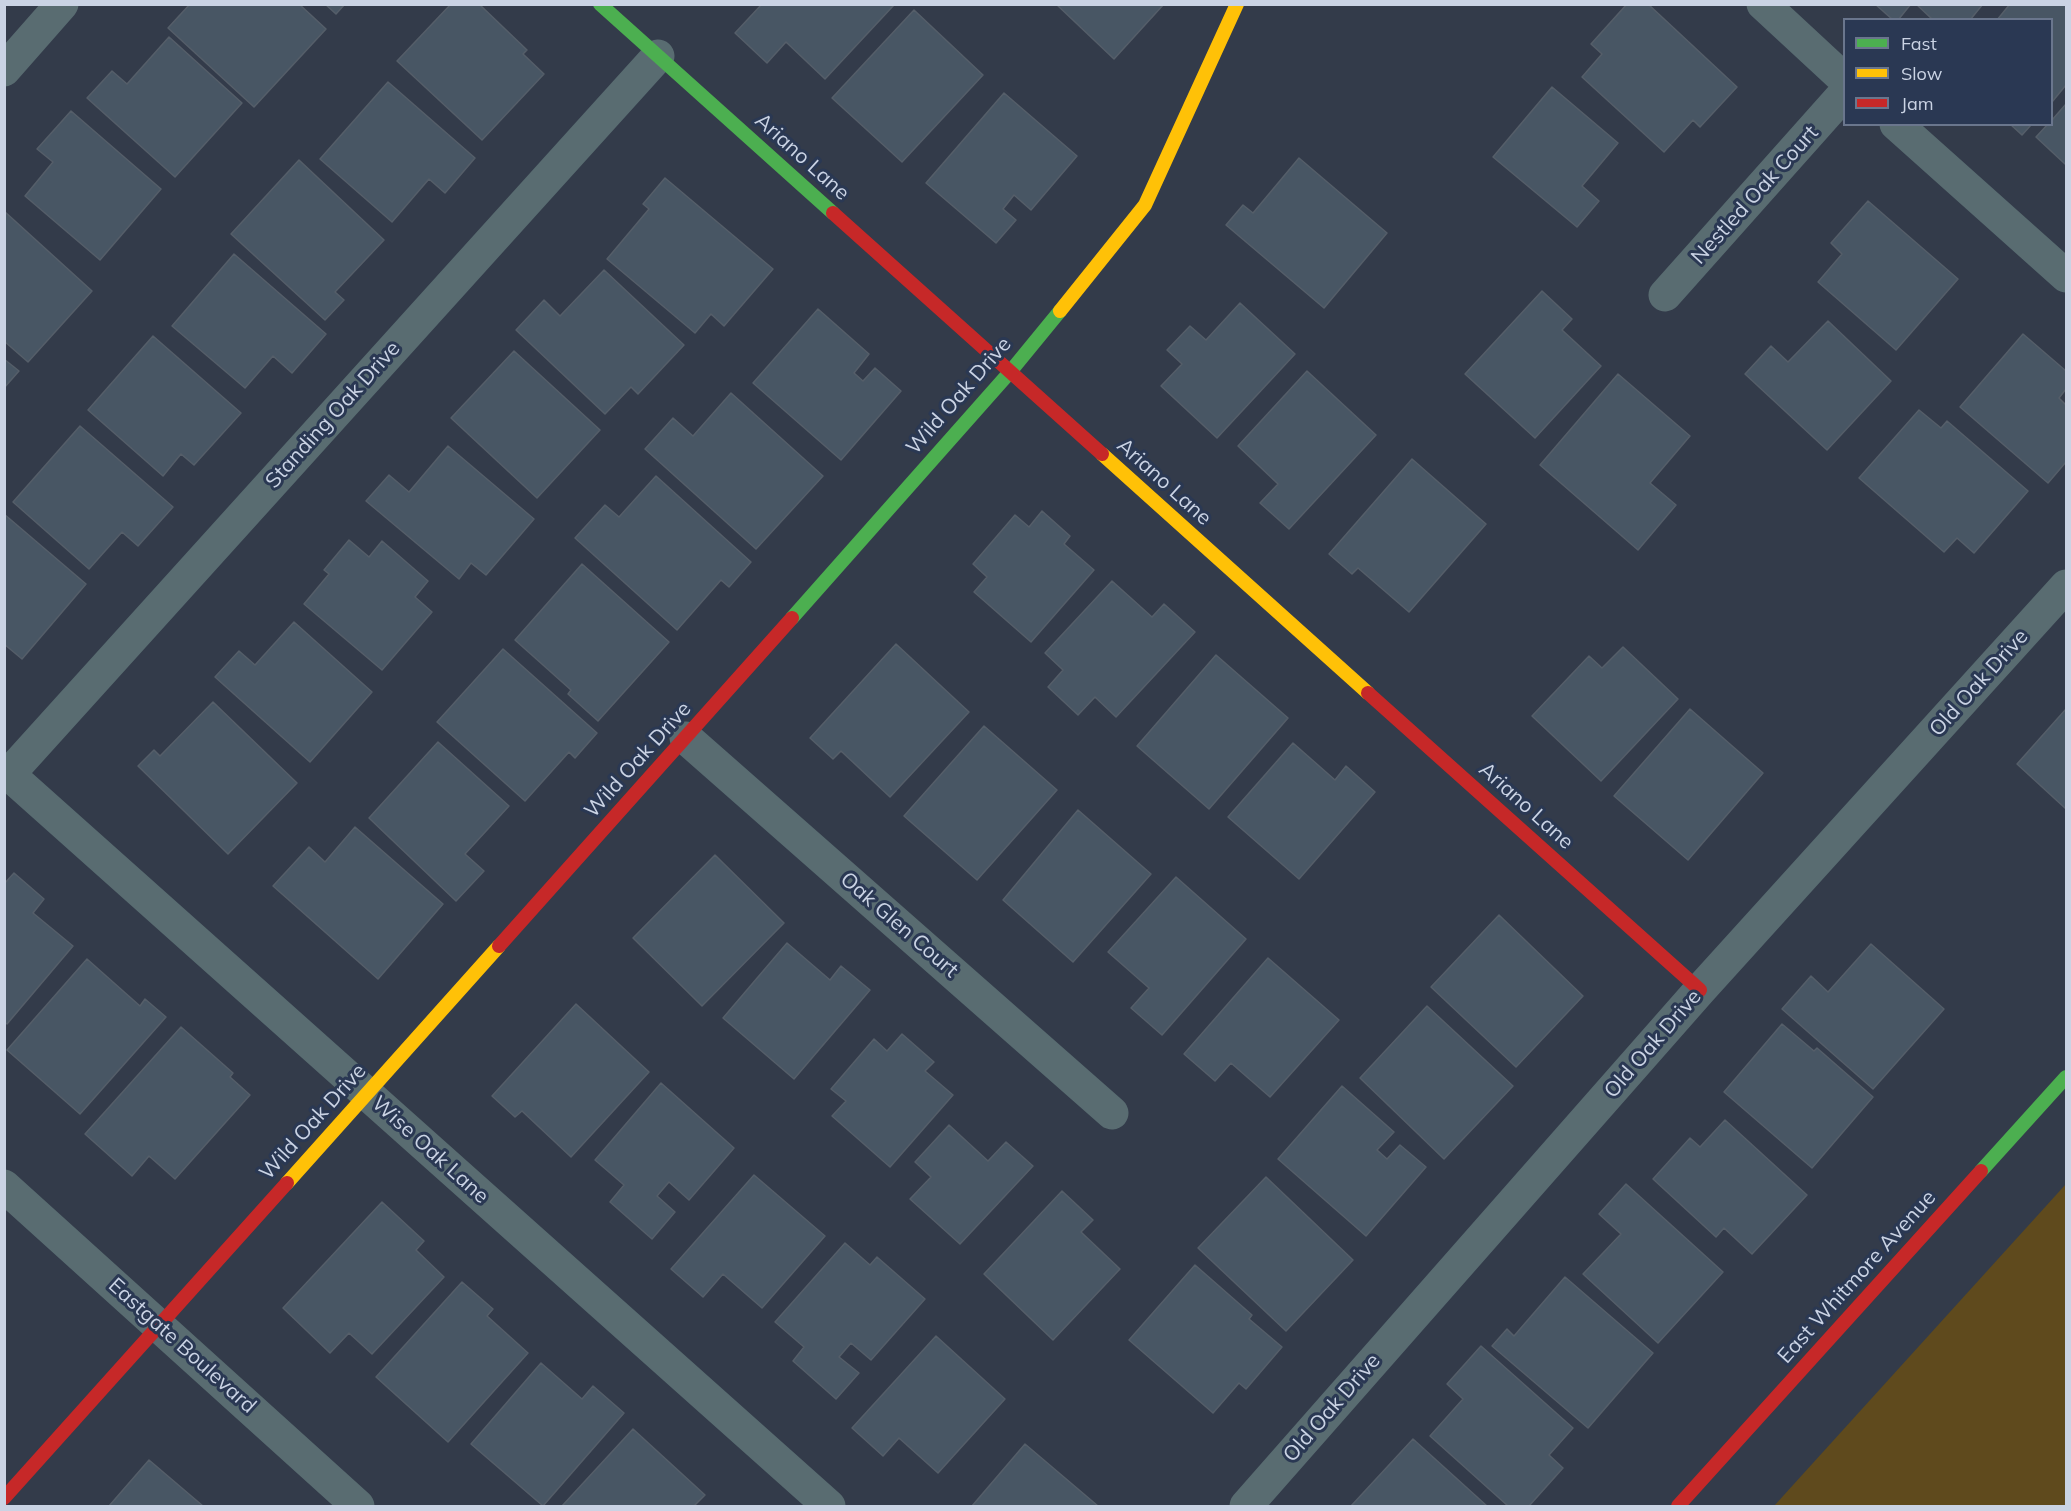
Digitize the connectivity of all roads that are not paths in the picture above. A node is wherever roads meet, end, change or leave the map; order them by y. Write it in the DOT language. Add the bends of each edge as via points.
graph roads {
  1 [pos="62,4"];
  2 [pos="600,4"];
  3 [pos="1237,4"];
  4 [pos="1763,4"];
  5 [pos="658,56"];
  6 [pos="4,70"];
  7 [pos="1843,77"];
  8 [pos="1843,96"];
  9 [pos="1898,126"];
  10 [pos="2067,276"];
  11 [pos="1665,295"];
  12 [pos="1010,372"];
  13 [pos="2067,586"];
  14 [pos="686,738"];
  15 [pos="7,772"];
  16 [pos="1700,990"];
  17 [pos="2067,1077"];
  18 [pos="367,1094"];
  19 [pos="1112,1113"];
  20 [pos="4,1186"];
  21 [pos="159,1324"];
  22 [pos="4,1498"];
  23 [pos="358,1506"];
  24 [pos="829,1506"];
  25 [pos="1246,1506"];
  26 [pos="1678,1506"];
  1 -- 6 [label="street"];
  2 -- 5 [label="street, Ariano Lane"];
  3 -- 12 [label="street, Wild Oak Drive" via="1144,205"];
  4 -- 7 [label="street"];
  5 -- 12 [label="street, Ariano Lane"];
  5 -- 15 [label="street, Standing Oak Drive"];
  8 -- 11 [label="street, Nestled Oak Court"];
  9 -- 10 [label="street"];
  12 -- 14 [label="street, Wild Oak Drive"];
  12 -- 16 [label="street, Ariano Lane"];
  13 -- 16 [label="street, Old Oak Drive"];
  14 -- 18 [label="street, Wild Oak Drive"];
  14 -- 19 [label="street, Oak Glen Court"];
  15 -- 18 [label="street, Wise Oak Lane"];
  16 -- 25 [label="street, Old Oak Drive"];
  17 -- 26 [label="street, East Whitmore Avenue"];
  18 -- 21 [label="street, Wild Oak Drive"];
  18 -- 24 [label="street, Wise Oak Lane"];
  20 -- 21 [label="street, Eastgate Boulevard"];
  21 -- 22 [label="street, Wild Oak Drive"];
  21 -- 23 [label="street, Eastgate Boulevard"];
}
